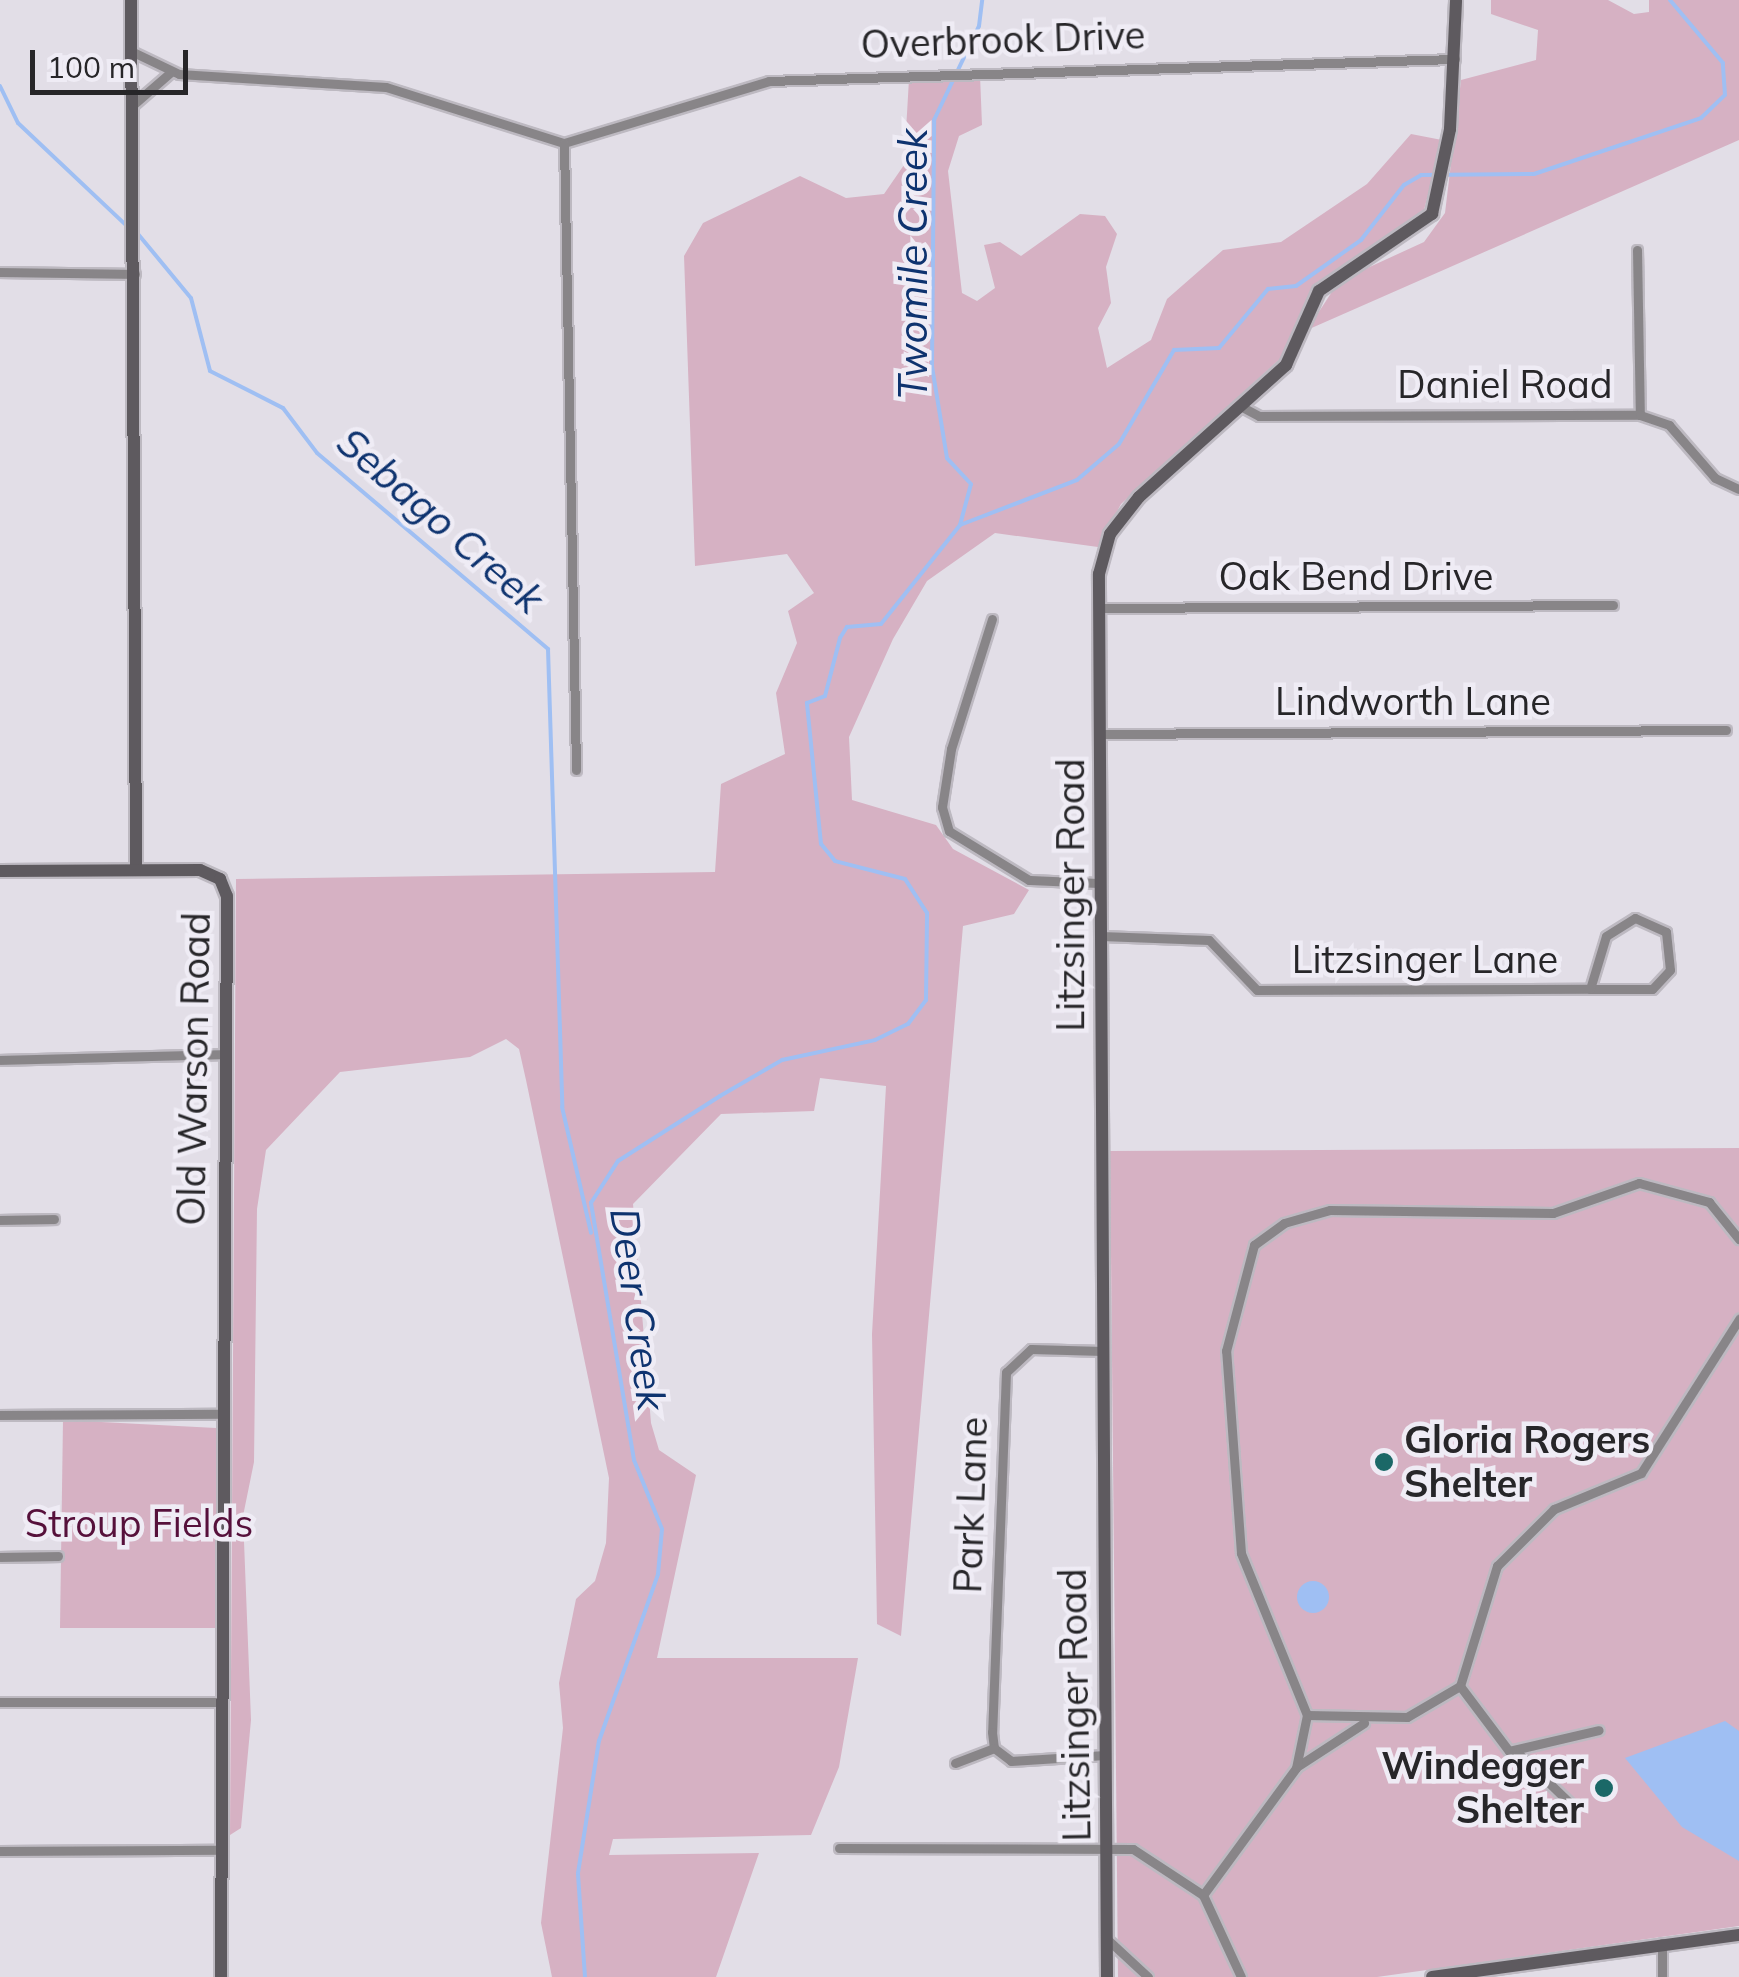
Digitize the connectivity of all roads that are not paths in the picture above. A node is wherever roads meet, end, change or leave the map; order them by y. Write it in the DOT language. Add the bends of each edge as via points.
graph roads {
  1 [pos="131,0"];
  2 [pos="1456,0"];
  3 [pos="133,52"];
  4 [pos="1455,59"];
  5 [pos="171,72"];
  6 [pos="134,104"];
  7 [pos="564,143"];
  8 [pos="1637,250"];
  9 [pos="0,272"];
  10 [pos="136,274"];
  11 [pos="1244,408"];
  12 [pos="1640,415"];
  13 [pos="1739,489"];
  14 [pos="1613,605"];
  15 [pos="1098,608"];
  16 [pos="992,619"];
  17 [pos="1726,730"];
  18 [pos="1100,734"];
  19 [pos="576,770"];
  20 [pos="136,868"];
  21 [pos="0,871"];
  22 [pos="1099,883"];
  23 [pos="1101,936"];
  24 [pos="1590,989"];
  25 [pos="224,1054"];
  26 [pos="0,1060"];
  27 [pos="54,1218"];
  28 [pos="0,1220"];
  29 [pos="1739,1239"];
  30 [pos="1739,1319"];
  31 [pos="1103,1351"];
  32 [pos="220,1414"];
  33 [pos="0,1415"];
  34 [pos="58,1556"];
  35 [pos="0,1557"];
  36 [pos="1460,1686"];
  37 [pos="0,1702"];
  38 [pos="220,1702"];
  39 [pos="1307,1714"];
  40 [pos="1370,1721"];
  41 [pos="1599,1730"];
  42 [pos="994,1748"];
  43 [pos="1517,1752"];
  44 [pos="1104,1754"];
  45 [pos="955,1763"];
  46 [pos="1296,1768"];
  47 [pos="1574,1807"];
  48 [pos="839,1848"];
  49 [pos="1106,1848"];
  50 [pos="222,1850"];
  51 [pos="0,1851"];
  52 [pos="1202,1895"];
  53 [pos="1739,1936"];
  54 [pos="1107,1939"];
  55 [pos="1662,1943"];
  56 [pos="1518,1971"];
  57 [pos="221,1977"];
  58 [pos="1107,1977"];
  59 [pos="1148,1977"];
  60 [pos="1241,1977"];
  61 [pos="1432,1977"];
  62 [pos="1662,1977"];
  1 -- 3 [label="street"];
  2 -- 4 [label="street, Litzsinger Road"];
  3 -- 5 [label="street"];
  3 -- 6 [label="street"];
  4 -- 7 [label="street, Overbrook Drive" via="965,68 730,88"];
  4 -- 11 [label="street, Litzsinger Road" via="1440,194 1419,228 1319,291 1286,365"];
  5 -- 6 [label="street"];
  5 -- 7 [label="street" via="386,87"];
  6 -- 10 [label="street"];
  7 -- 19 [label="street"];
  8 -- 12 [label="street"];
  9 -- 10 [label="street"];
  10 -- 20 [label="street"];
  11 -- 12 [label="street, Daniel Road" via="1259,416"];
  11 -- 15 [label="street, Litzsinger Road" via="1139,497 1110,534"];
  12 -- 13 [label="street, Daniel Road" via="1669,425 1715,478"];
  14 -- 15 [label="street, Oak Bend Drive"];
  15 -- 18 [label="street, Litzsinger Road"];
  16 -- 22 [label="street" via="951,749 942,807 949,830 1028,880"];
  17 -- 18 [label="street, Lindworth Lane"];
  18 -- 22 [label="street, Litzsinger Road"];
  20 -- 21 [label="street, Old Warson Road"];
  20 -- 25 [label="street, Old Warson Road" via="209,872 225,887"];
  22 -- 23 [label="street, Litzsinger Road"];
  23 -- 24 [label="street, Litzsinger Lane" via="1209,940 1257,990"];
  23 -- 31 [label="street, Litzsinger Road"];
  24 -- 24 [label="street, Litzsinger Lane" via="1638,992 1662,981 1673,957 1666,932 1635,918 1612,927"];
  25 -- 26 [label="street"];
  25 -- 32 [label="street, Old Warson Road"];
  27 -- 28 [label="street"];
  29 -- 39 [label="street" via="1708,1202 1639,1183 1553,1213 1330,1210 1284,1223 1254,1245 1226,1351 1242,1553"];
  30 -- 36 [label="street" via="1642,1473 1554,1509 1497,1566"];
  31 -- 42 [label="street, Park Lane" via="1010,1353"];
  31 -- 44 [label="street, Litzsinger Road"];
  32 -- 33 [label="street"];
  32 -- 38 [label="street, Old Warson Road"];
  34 -- 35 [label="street"];
  36 -- 40 [label="street" via="1407,1717"];
  36 -- 43 [label="street" via="1485,1728"];
  37 -- 38 [label="street"];
  38 -- 50 [label="street, Old Warson Road"];
  39 -- 40 [label="street"];
  39 -- 46 [label="street"];
  40 -- 46 [label="street" via="1332,1737"];
  41 -- 43 [label="street"];
  42 -- 44 [label="street" via="1011,1761"];
  42 -- 45 [label="street"];
  43 -- 47 [label="street"];
  44 -- 49 [label="street, Litzsinger Road"];
  46 -- 52 [label="street"];
  48 -- 49 [label="street"];
  49 -- 52 [label="street" via="1133,1849"];
  49 -- 54 [label="street, Litzsinger Road"];
  50 -- 51 [label="street"];
  50 -- 57 [label="street, Old Warson Road"];
  52 -- 60 [label="street"];
  53 -- 55 [label="street"];
  54 -- 58 [label="street, Litzsinger Road"];
  54 -- 59 [label="street"];
  55 -- 56 [label="street"];
  55 -- 62 [label="street"];
  56 -- 61 [label="street"];
}
